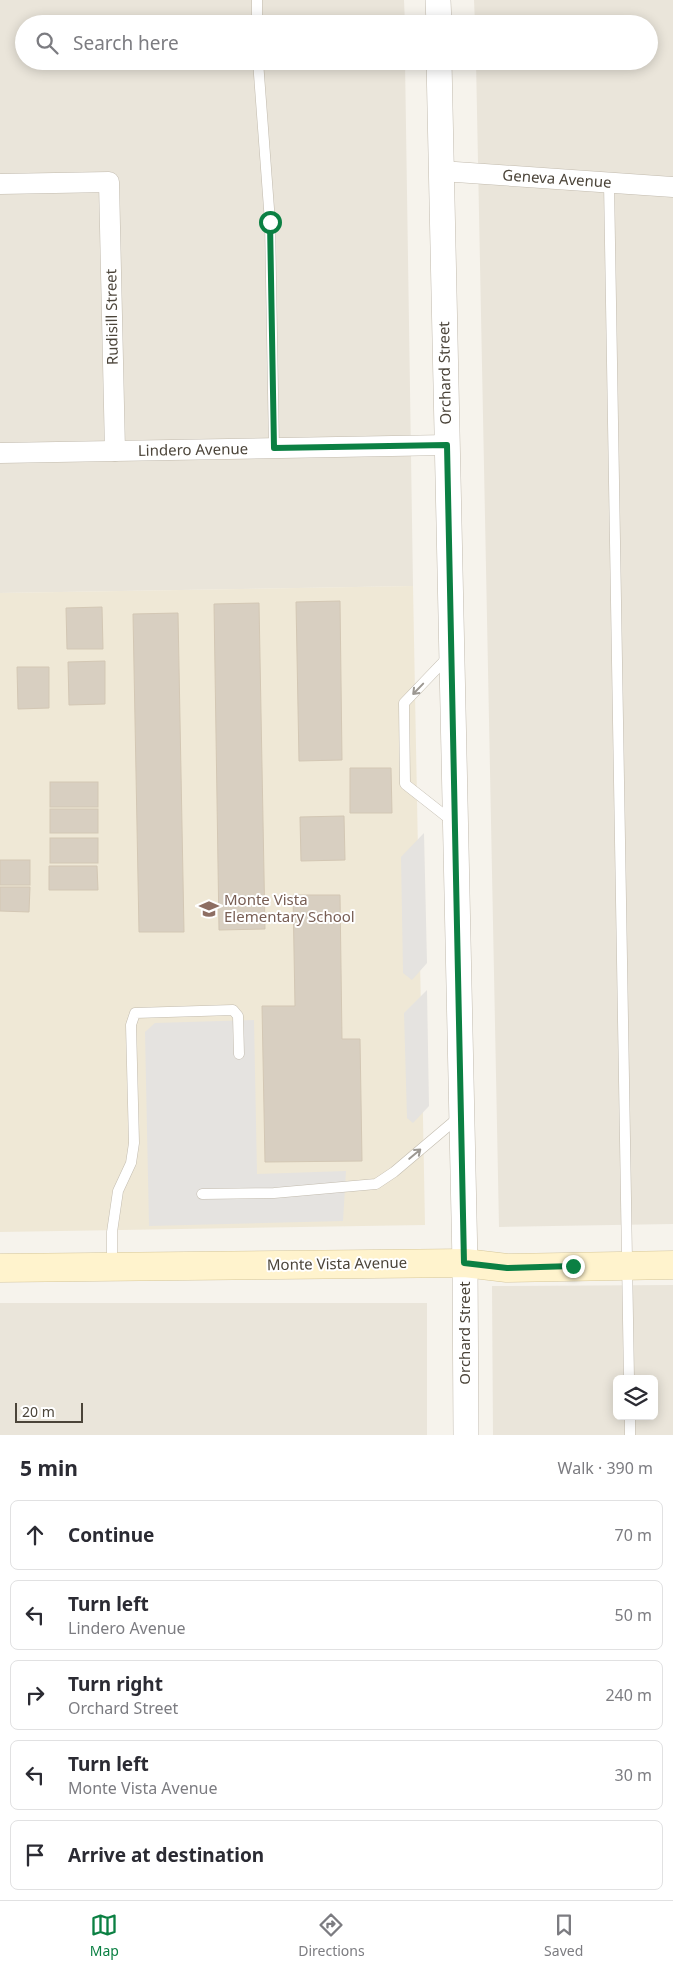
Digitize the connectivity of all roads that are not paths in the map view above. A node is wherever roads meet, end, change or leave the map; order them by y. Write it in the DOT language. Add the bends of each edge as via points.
graph roads {
  1 [pos="256,0"];
  2 [pos="438,0"];
  3 [pos="257,15"];
  4 [pos="439,15"];
  5 [pos="259,70"];
  6 [pos="439,70"];
  7 [pos="441,170"];
  8 [pos="609,182"];
  9 [pos="0,184"];
  10 [pos="673,187"];
  11 [pos="447,445"];
  12 [pos="274,448"];
  13 [pos="115,451"];
  14 [pos="0,453"];
  15 [pos="451,654"];
  16 [pos="455,824"];
  17 [pos="239,1054"];
  18 [pos="461,1116"];
  19 [pos="202,1194"];
  20 [pos="464,1263"];
  21 [pos="673,1265"];
  22 [pos="628,1266"];
  23 [pos="112,1267"];
  24 [pos="0,1268"];
  25 [pos="629,1375"];
  26 [pos="630,1420"];
  27 [pos="466,1435"];
  28 [pos="630,1435"];
  1 -- 3 [label="lane"];
  2 -- 4 [label="street"];
  5 -- 12 [label="lane" via="270,222"];
  6 -- 7 [label="street, Orchard Street"];
  7 -- 8 [label="street, Geneva Avenue"];
  7 -- 11 [label="street, Orchard Street"];
  8 -- 10 [label="street, Geneva Avenue"];
  8 -- 22 [label="lane"];
  9 -- 13 [label="street, Rudisill Street" via="109,182"];
  11 -- 12 [label="street, Lindero Avenue"];
  11 -- 15 [label="street, Orchard Street"];
  12 -- 13 [label="street, Lindero Avenue"];
  13 -- 14 [label="street, Lindero Avenue"];
  15 -- 16 [label="street, Orchard Street"];
  15 -- 16 [label="lane, one-way" via="404,703 405,784"];
  16 -- 18 [label="street, Orchard Street"];
  17 -- 23 [label="lane" via="238,1016 233,1010 135,1013 131,1025 134,1143 131,1163 118,1191 112,1232"];
  19 -- 18 [label="lane, one-way" via="274,1193 376,1184"];
  18 -- 20 [label="street, Orchard Street"];
  20 -- 22 [label="main road, Monte Vista Avenue" via="507,1268"];
  20 -- 23 [label="main road, Monte Vista Avenue"];
  20 -- 27 [label="street, Orchard Street"];
  21 -- 22 [label="main road, Monte Vista Avenue"];
  22 -- 25 [label="lane"];
  23 -- 24 [label="main road, Monte Vista Avenue"];
  26 -- 28 [label="lane"];
}
